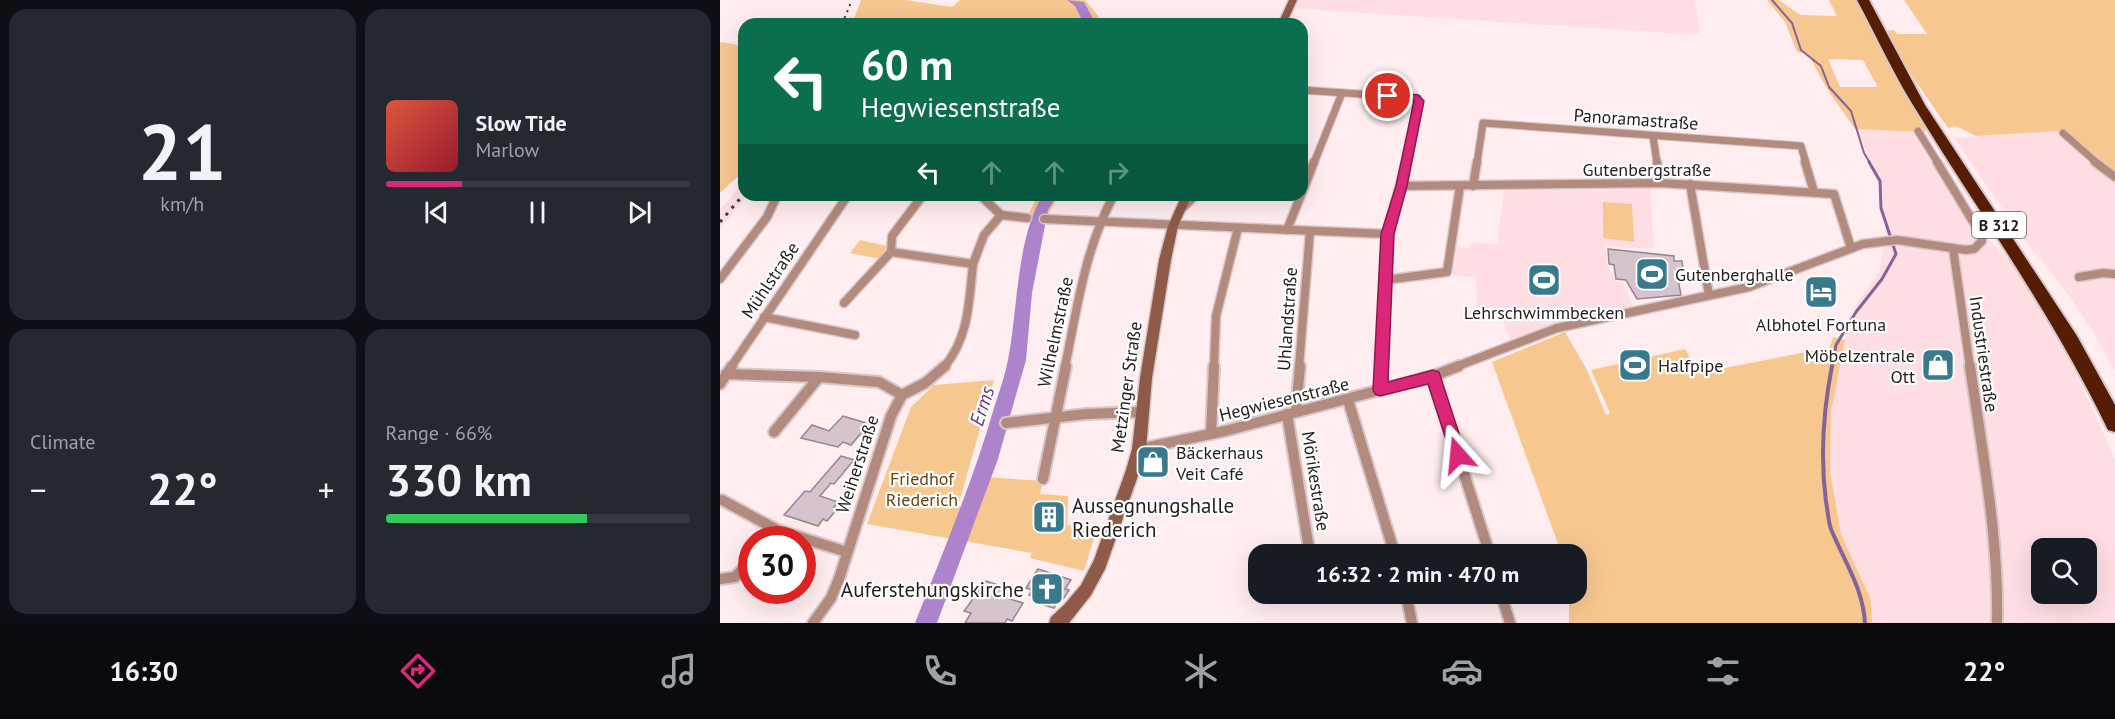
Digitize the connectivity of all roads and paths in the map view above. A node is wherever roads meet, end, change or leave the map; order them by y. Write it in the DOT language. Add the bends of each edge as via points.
graph roads {
  1 [pos="1293,0"];
  2 [pos="1863,0"];
  3 [pos="1285,18"];
  4 [pos="1308,90"];
  5 [pos="1342,93"];
  6 [pos="1917,131"];
  7 [pos="2063,133"];
  8 [pos="1653,136"];
  9 [pos="2115,177"];
  10 [pos="1308,179"];
  11 [pos="1660,183"];
  12 [pos="1690,184"];
  13 [pos="1401,186"];
  14 [pos="1460,186"];
  15 [pos="1473,186"];
  16 [pos="1814,192"];
  17 [pos="775,201"];
  18 [pos="844,201"];
  19 [pos="918,201"];
  20 [pos="986,201"];
  21 [pos="1110,201"];
  22 [pos="1184,201"];
  23 [pos="1189,201"];
  24 [pos="1299,201"];
  25 [pos="1178,211"];
  26 [pos="1001,215"];
  27 [pos="1027,218"];
  28 [pos="1044,219"];
  29 [pos="1100,222"];
  30 [pos="1173,226"];
  31 [pos="1238,228"];
  32 [pos="1287,230"];
  33 [pos="1310,231"];
  34 [pos="1387,234"];
  35 [pos="1851,248"];
  36 [pos="1953,248"];
  37 [pos="891,252"];
  38 [pos="973,264"];
  39 [pos="2115,274"];
  40 [pos="2079,276"];
  41 [pos="720,279"];
  42 [pos="1385,280"];
  43 [pos="1709,295"];
  44 [pos="844,303"];
  45 [pos="764,317"];
  46 [pos="855,335"];
  47 [pos="726,374"];
  48 [pos="1433,376"];
  49 [pos="819,377"];
  50 [pos="720,384"];
  51 [pos="1380,390"];
  52 [pos="902,395"];
  53 [pos="1348,400"];
  54 [pos="1142,411"];
  55 [pos="1292,412"];
  56 [pos="1054,416"];
  57 [pos="1006,423"];
  58 [pos="2115,424"];
  59 [pos="774,432"];
  60 [pos="1211,434"];
  61 [pos="1139,448"];
  62 [pos="1042,479"];
  63 [pos="722,500"];
  64 [pos="770,526"];
  65 [pos="816,542"];
  66 [pos="1309,544"];
  67 [pos="1392,544"];
  68 [pos="1486,544"];
  69 [pos="847,552"];
  70 [pos="738,575"];
  71 [pos="720,579"];
  72 [pos="1408,604"];
  73 [pos="1504,604"];
  74 [pos="813,623"];
  75 [pos="1057,623"];
  76 [pos="1412,623"];
  77 [pos="1510,623"];
  78 [pos="1997,623"];
  1 -- 3 [label="street"];
  2 -- 58 [label="highway, B 312" via="1918,103 2023,260"];
  4 -- 5 [label="street"];
  5 -- 10 [label="street"];
  5 -- 13 [label="street" via="1418,98"];
  6 -- 36 [label="street" via="1981,235 1982,241 1974,249"];
  7 -- 9 [label="street"];
  8 -- 11 [label="street"];
  8 -- 15 [label="street, Panoramastraße" via="1483,123"];
  8 -- 16 [label="street, Panoramastraße" via="1801,146"];
  11 -- 12 [label="street, Gutenbergstraße"];
  11 -- 15 [label="street, Gutenbergstraße"];
  12 -- 16 [label="street, Gutenbergstraße"];
  12 -- 43 [label="street"];
  13 -- 14 [label="street, Gutenbergstraße"];
  13 -- 34 [label="street"];
  14 -- 15 [label="street, Gutenbergstraße"];
  14 -- 42 [label="street" via="1447,272"];
  16 -- 35 [label="street, Gutenbergstraße" via="1834,194"];
  17 -- 41 [label="street"];
  18 -- 45 [label="street, Mühlstraße"];
  19 -- 37 [label="street" via="892,236"];
  20 -- 26 [label="street"];
  21 -- 29 [label="street, Wilhelmstraße"];
  22 -- 25 [label="street, Metzinger Straße"];
  23 -- 25 [label="street, Metzinger Straße"];
  24 -- 32 [label="street"];
  25 -- 30 [label="street, Metzinger Straße"];
  26 -- 27 [label="street"];
  26 -- 38 [label="street" via="984,235"];
  28 -- 29 [label="street"];
  29 -- 30 [label="street"];
  29 -- 56 [label="street, Wilhelmstraße" via="1084,275"];
  30 -- 31 [label="street"];
  30 -- 54 [label="street, Metzinger Straße"];
  31 -- 32 [label="street"];
  31 -- 60 [label="street" via="1216,316"];
  32 -- 33 [label="street"];
  33 -- 34 [label="street"];
  33 -- 55 [label="street, Uhlandstraße"];
  34 -- 42 [label="street"];
  35 -- 36 [label="street, Hegwiesenstraße" via="1892,240"];
  35 -- 43 [label="street, Hegwiesenstraße" via="1756,285"];
  36 -- 78 [label="street, Industriestraße" via="1993,526"];
  37 -- 38 [label="street"];
  37 -- 44 [label="street"];
  38 -- 52 [label="street" via="963,341 957,354 931,380"];
  39 -- 40 [label="street"];
  42 -- 51 [label="street"];
  43 -- 48 [label="street, Hegwiesenstraße" via="1557,328"];
  45 -- 46 [label="street"];
  45 -- 47 [label="street, Mühlstraße"];
  47 -- 49 [label="street"];
  47 -- 50 [label="street, Mühlstraße"];
  48 -- 51 [label="street, Hegwiesenstraße"];
  48 -- 68 [label="street"];
  49 -- 52 [label="street" via="879,382"];
  49 -- 59 [label="street"];
  51 -- 53 [label="street, Hegwiesenstraße"];
  52 -- 69 [label="street, Weiherstraße" via="891,416"];
  53 -- 55 [label="street, Hegwiesenstraße"];
  53 -- 67 [label="street"];
  54 -- 56 [label="street"];
  54 -- 61 [label="street, Metzinger Straße"];
  55 -- 60 [label="street, Hegwiesenstraße"];
  55 -- 66 [label="street, Mörikestraße"];
  56 -- 57 [label="street"];
  56 -- 62 [label="street, Wilhelmstraße"];
  60 -- 61 [label="street, Hegwiesenstraße"];
  61 -- 75 [label="street, Metzinger Straße" via="1100,564 1071,611"];
  63 -- 64 [label="street"];
  65 -- 69 [label="street"];
  69 -- 74 [label="street, Weiherstraße" via="831,598"];
  70 -- 71 [label="street"];
  72 -- 76 [label="street"];
  73 -- 77 [label="street"];
}
